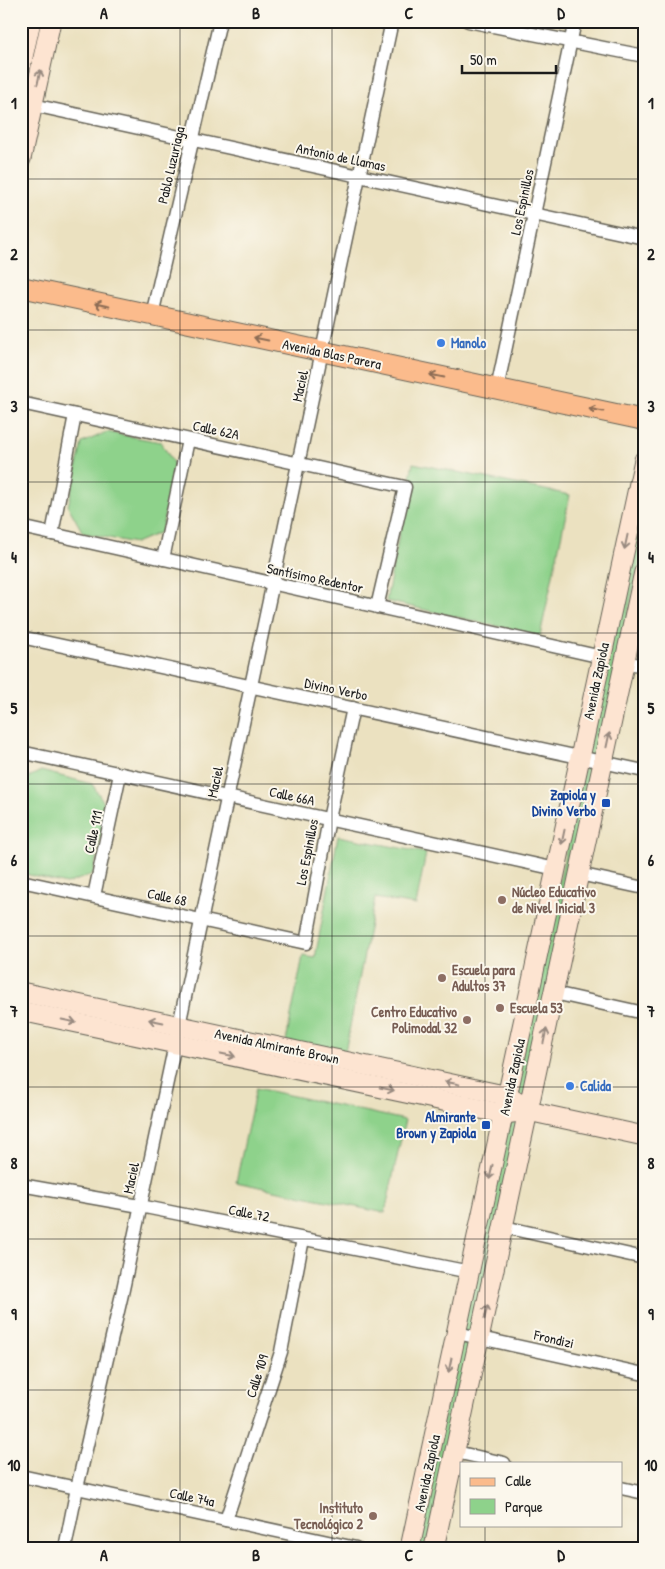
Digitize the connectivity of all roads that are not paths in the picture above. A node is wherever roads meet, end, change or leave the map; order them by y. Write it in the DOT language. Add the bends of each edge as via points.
graph roads {
  1 [pos="31,21"];
  2 [pos="51,21"];
  3 [pos="220,21"];
  4 [pos="392,21"];
  5 [pos="468,21"];
  6 [pos="575,21"];
  7 [pos="571,42"];
  8 [pos="644,56"];
  9 [pos="21,66"];
  10 [pos="33,105"];
  11 [pos="192,140"];
  12 [pos="21,159"];
  13 [pos="359,176"];
  14 [pos="534,214"];
  15 [pos="644,238"];
  16 [pos="21,288"];
  17 [pos="152,315"];
  18 [pos="322,352"];
  19 [pos="497,389"];
  20 [pos="21,403"];
  21 [pos="75,415"];
  22 [pos="644,420"];
  23 [pos="188,440"];
  24 [pos="644,460"];
  25 [pos="298,464"];
  26 [pos="21,527"];
  27 [pos="52,534"];
  28 [pos="163,559"];
  29 [pos="644,572"];
  30 [pos="273,584"];
  31 [pos="377,607"];
  32 [pos="21,637"];
  33 [pos="602,657"];
  34 [pos="624,662"];
  35 [pos="644,666"];
  36 [pos="251,686"];
  37 [pos="353,708"];
  38 [pos="21,752"];
  39 [pos="580,757"];
  40 [pos="603,762"];
  41 [pos="644,771"];
  42 [pos="120,774"];
  43 [pos="227,798"];
  44 [pos="329,819"];
  45 [pos="556,869"];
  46 [pos="579,874"];
  47 [pos="21,880"];
  48 [pos="644,888"];
  49 [pos="94,896"];
  50 [pos="201,920"];
  51 [pos="306,943"];
  52 [pos="21,992"];
  53 [pos="554,994"];
  54 [pos="21,1011"];
  55 [pos="644,1014"];
  56 [pos="179,1026"];
  57 [pos="175,1044"];
  58 [pos="508,1096"];
  59 [pos="528,1111"];
  60 [pos="504,1114"];
  61 [pos="644,1136"];
  62 [pos="21,1185"];
  63 [pos="140,1206"];
  64 [pos="504,1227"];
  65 [pos="304,1239"];
  66 [pos="644,1258"];
  67 [pos="470,1272"];
  68 [pos="457,1333"];
  69 [pos="480,1338"];
  70 [pos="644,1374"];
  71 [pos="456,1452"];
  72 [pos="500,1462"];
  73 [pos="21,1476"];
  74 [pos="77,1488"];
  75 [pos="622,1488"];
  76 [pos="644,1492"];
  77 [pos="226,1520"];
  78 [pos="65,1548"];
  79 [pos="356,1548"];
  80 [pos="410,1548"];
  81 [pos="434,1548"];
  1 -- 9 [label="main road"];
  10 -- 2 [label="main road, one-way"];
  3 -- 11 [label="street, Pablo Luzuriaga"];
  4 -- 13 [label="street, Maciel"];
  5 -- 7 [label="street"];
  6 -- 7 [label="street, Los Espinillos"];
  7 -- 8 [label="street"];
  7 -- 14 [label="street, Los Espinillos"];
  10 -- 11 [label="street, Antonio de Llamas"];
  10 -- 12 [label="main road"];
  11 -- 13 [label="street, Antonio de Llamas"];
  11 -- 17 [label="street, Pablo Luzuriaga"];
  13 -- 14 [label="street, Antonio de Llamas"];
  13 -- 18 [label="street, Maciel"];
  14 -- 15 [label="street, Antonio de Llamas"];
  14 -- 19 [label="street, Los Espinillos"];
  17 -- 16 [label="main road, Avenida Blas Parera, one-way"];
  18 -- 17 [label="main road, Avenida Blas Parera, one-way"];
  19 -- 18 [label="main road, Avenida Blas Parera, one-way"];
  18 -- 25 [label="street, Maciel"];
  22 -- 19 [label="main road, Avenida Blas Parera, one-way"];
  20 -- 21 [label="street, Calle 62A"];
  21 -- 23 [label="street, Calle 62A"];
  21 -- 27 [label="street"];
  23 -- 25 [label="street, Calle 62A"];
  23 -- 28 [label="street"];
  24 -- 33 [label="main road, Avenida Zapiola, one-way"];
  25 -- 30 [label="street, Maciel"];
  25 -- 31 [label="street, Calle 62A" via="405,487"];
  26 -- 27 [label="street, Santísimo Redentor"];
  27 -- 28 [label="street, Santísimo Redentor"];
  28 -- 30 [label="street, Santísimo Redentor"];
  29 -- 34 [label="main road, Avenida Zapiola"];
  30 -- 31 [label="street, Santísimo Redentor"];
  30 -- 36 [label="street, Maciel"];
  31 -- 33 [label="street, Santísimo Redentor"];
  32 -- 36 [label="street, Divino Verbo"];
  33 -- 39 [label="main road, Avenida Zapiola"];
  34 -- 35 [label="street"];
  40 -- 34 [label="main road, Avenida Zapiola, one-way"];
  36 -- 37 [label="street, Divino Verbo"];
  36 -- 43 [label="street, Maciel"];
  37 -- 39 [label="street, Divino Verbo"];
  37 -- 44 [label="street, Los Espinillos"];
  38 -- 42 [label="street, Calle 66A"];
  39 -- 40 [label="street, Divino Verbo"];
  39 -- 45 [label="main road, Avenida Zapiola, one-way"];
  40 -- 41 [label="street, Divino Verbo"];
  40 -- 46 [label="main road, Avenida Zapiola"];
  42 -- 43 [label="street, Calle 66A"];
  42 -- 49 [label="street, Calle 111"];
  43 -- 44 [label="street, Calle 66A"];
  43 -- 50 [label="street, Maciel"];
  44 -- 45 [label="street, Calle 66A"];
  44 -- 51 [label="street, Los Espinillos"];
  45 -- 58 [label="main road, Avenida Zapiola"];
  46 -- 48 [label="street"];
  46 -- 53 [label="main road, Avenida Zapiola"];
  47 -- 49 [label="street, Calle 68"];
  49 -- 50 [label="street, Calle 68"];
  50 -- 51 [label="street, Calle 68"];
  50 -- 56 [label="street, Maciel"];
  56 -- 52 [label="main road, Avenida Almirante Brown, one-way"];
  53 -- 55 [label="street"];
  59 -- 53 [label="main road, Avenida Zapiola, one-way"];
  54 -- 57 [label="main road, Avenida Almirante Brown, one-way"];
  56 -- 57 [label="street, Maciel"];
  58 -- 56 [label="main road, Avenida Almirante Brown, one-way"];
  57 -- 60 [label="main road, Avenida Almirante Brown, one-way"];
  57 -- 63 [label="street, Maciel"];
  58 -- 59 [label="main road, Avenida Almirante Brown"];
  58 -- 60 [label="main road, Avenida Zapiola"];
  59 -- 60 [label="main road, Avenida Almirante Brown"];
  59 -- 61 [label="main road, Avenida Almirante Brown"];
  59 -- 64 [label="main road, Avenida Zapiola"];
  60 -- 67 [label="main road, Avenida Zapiola, one-way"];
  62 -- 63 [label="street, Calle 72"];
  63 -- 65 [label="street, Calle 72"];
  63 -- 74 [label="street, Maciel"];
  64 -- 66 [label="street"];
  69 -- 64 [label="main road, Avenida Zapiola, one-way"];
  65 -- 67 [label="street, Calle 72"];
  65 -- 77 [label="street, Calle 109" via="281,1352"];
  67 -- 68 [label="main road, Avenida Zapiola"];
  68 -- 69 [label="street, Frondizi"];
  68 -- 80 [label="main road, Avenida Zapiola, one-way"];
  69 -- 70 [label="street, Frondizi"];
  69 -- 71 [label="main road, Avenida Zapiola"];
  71 -- 72 [label="street"];
  71 -- 81 [label="main road, Avenida Zapiola"];
  73 -- 74 [label="street, Calle 74a"];
  74 -- 77 [label="street, Calle 74a"];
  74 -- 78 [label="street, Maciel"];
  75 -- 76 [label="street"];
  77 -- 79 [label="street, Calle 74a"];
}
